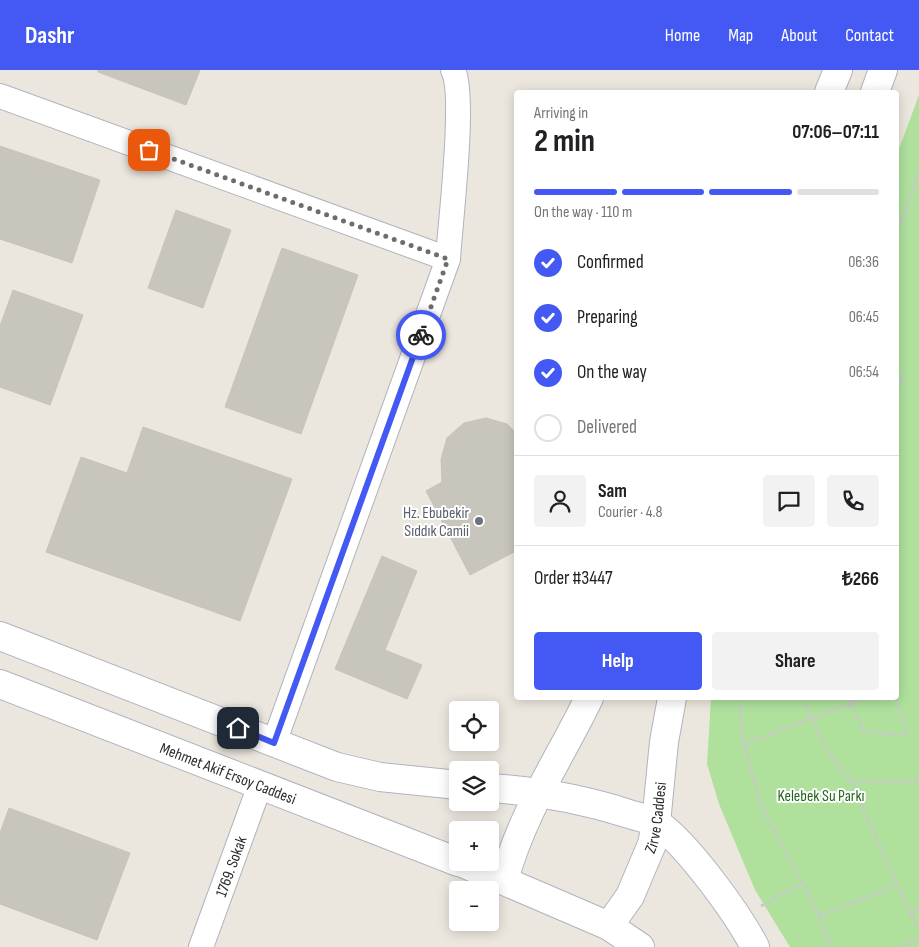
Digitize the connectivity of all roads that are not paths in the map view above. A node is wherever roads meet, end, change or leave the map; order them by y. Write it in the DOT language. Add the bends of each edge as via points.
graph roads {
  1 [pos="453,70"];
  2 [pos="838,70"];
  3 [pos="883,70"];
  4 [pos="830,90"];
  5 [pos="876,90"];
  6 [pos="0,96"];
  7 [pos="448,259"];
  8 [pos="0,636"];
  9 [pos="0,684"];
  10 [pos="588,700"];
  11 [pos="672,700"];
  12 [pos="274,743"];
  13 [pos="449,784"];
  14 [pos="260,785"];
  15 [pos="499,789"];
  16 [pos="538,791"];
  17 [pos="656,823"];
  18 [pos="449,858"];
  19 [pos="482,871"];
  20 [pos="504,880"];
  21 [pos="609,926"];
  22 [pos="201,947"];
  23 [pos="640,947"];
  24 [pos="755,947"];
  1 -- 7 [label="street" via="458,102"];
  2 -- 4 [label="street"];
  3 -- 5 [label="street"];
  6 -- 7 [label="street"];
  7 -- 12 [label="street"];
  8 -- 12 [label="street"];
  9 -- 14 [label="street, Mehmet Akif Ersoy Caddesi"];
  10 -- 16 [label="street"];
  11 -- 17 [label="street, Zirve Caddesi"];
  12 -- 13 [label="street" via="361,773"];
  14 -- 18 [label="street, Mehmet Akif Ersoy Caddesi"];
  14 -- 22 [label="street, 1769. Sokak"];
  15 -- 16 [label="street"];
  16 -- 17 [label="street"];
  16 -- 20 [label="street" via="516,841"];
  17 -- 21 [label="street, Zirve Caddesi" via="644,866 630,896"];
  17 -- 24 [label="street" via="688,852 718,890"];
  19 -- 20 [label="street, Mehmet Akif Ersoy Caddesi"];
  20 -- 21 [label="street, Mehmet Akif Ersoy Caddesi"];
  21 -- 23 [label="street, Mehmet Akif Ersoy Caddesi"];
}
